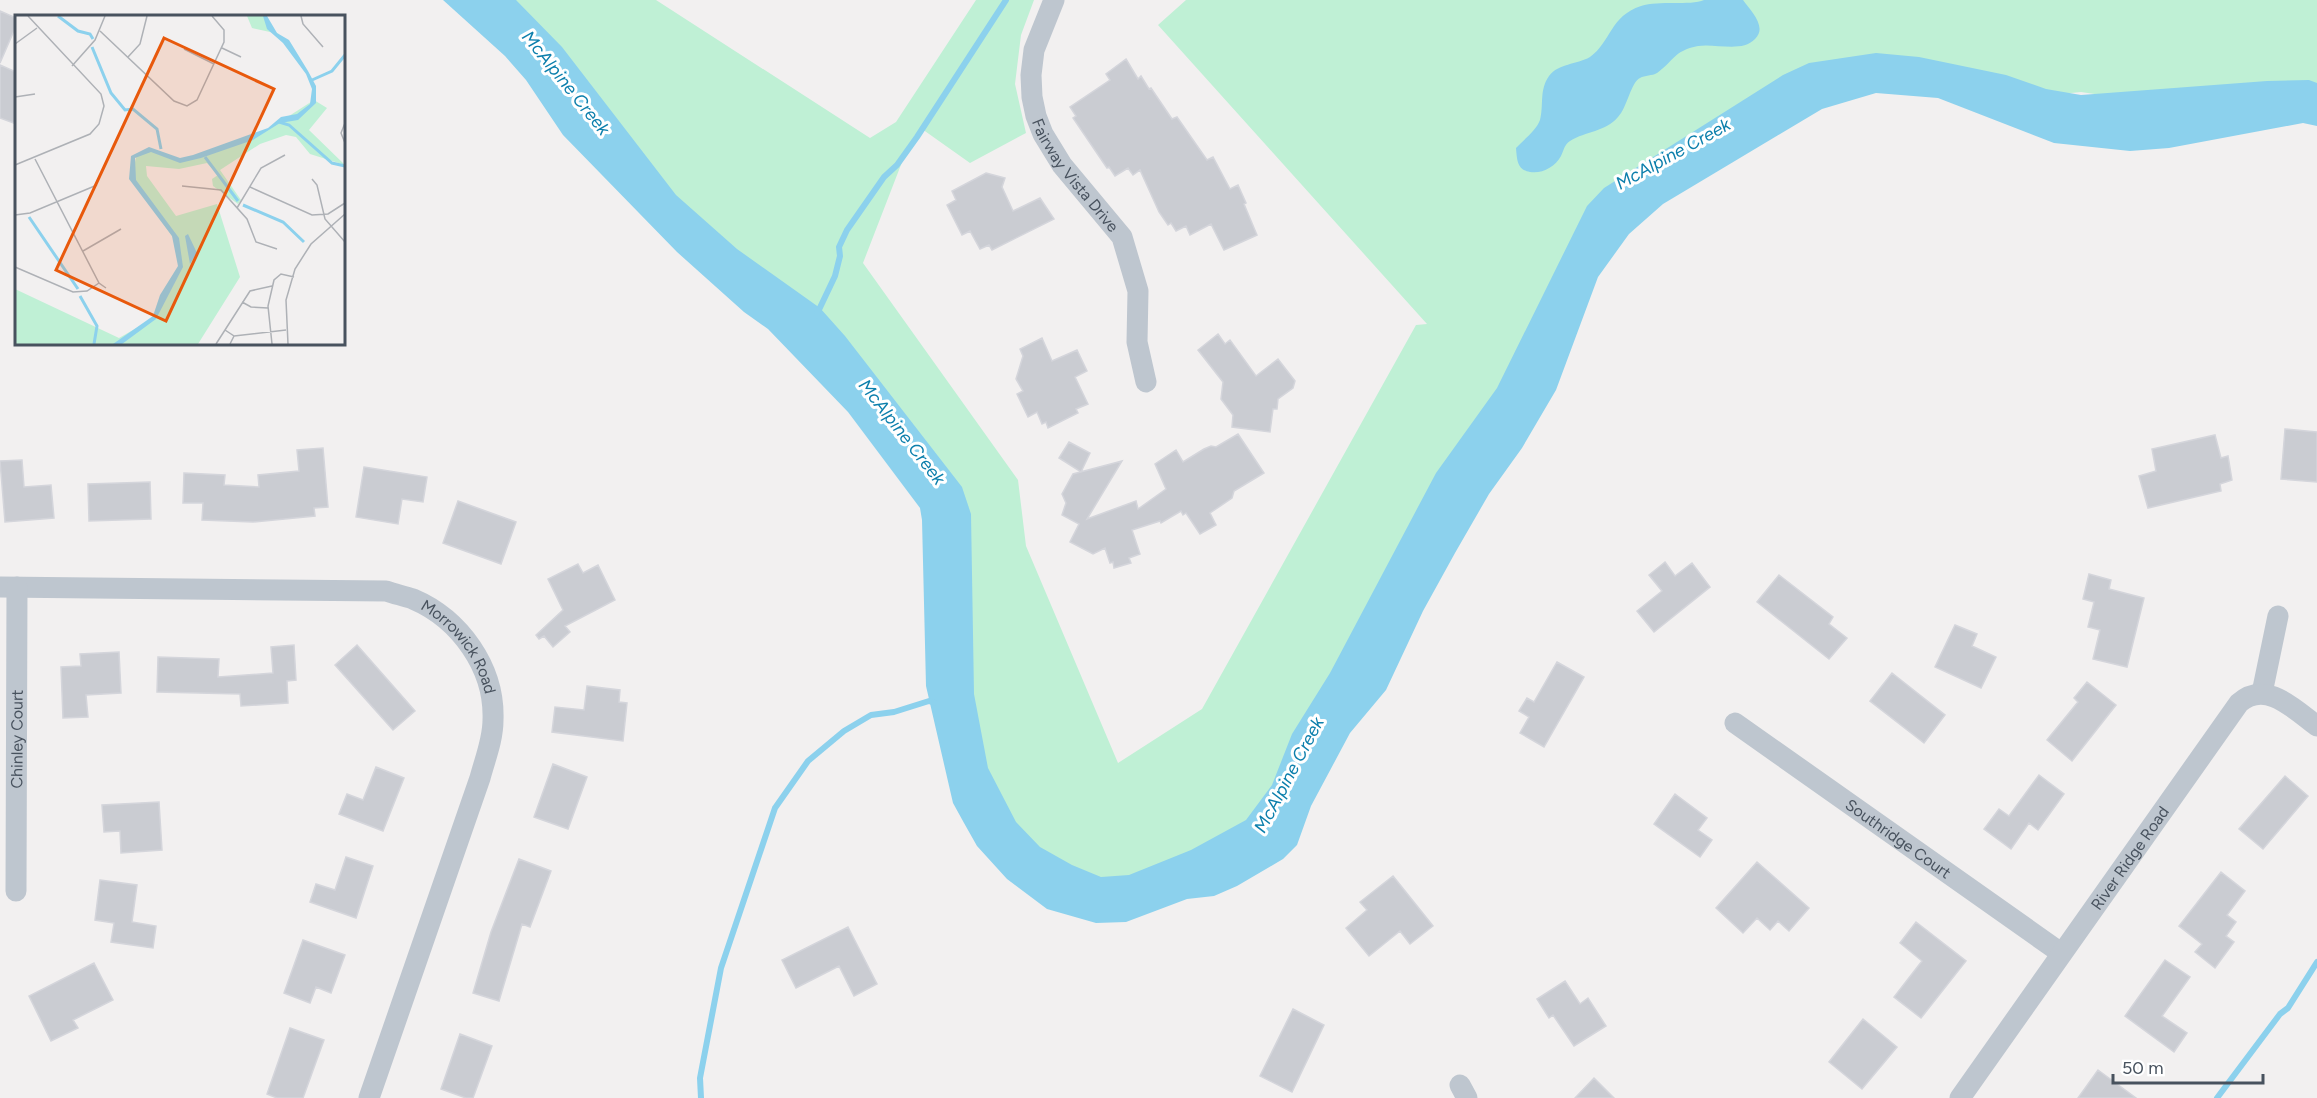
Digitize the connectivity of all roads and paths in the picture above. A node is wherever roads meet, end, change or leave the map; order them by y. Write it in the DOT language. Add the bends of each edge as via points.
graph roads {
  1 [pos="1054,0"];
  2 [pos="1146,382"];
  3 [pos="9,587"];
  4 [pos="2278,616"];
  5 [pos="2262,693"];
  6 [pos="1736,723"];
  7 [pos="2317,726"];
  8 [pos="16,891"];
  9 [pos="2061,953"];
  10 [pos="369,1098"];
  11 [pos="1960,1098"];
  1 -- 2 [label="street, Fairway Vista Drive" via="1034,51 1031,75 1036,116 1062,165 1122,237 1138,291 1137,342"];
  3 -- 8 [label="street, Chinley Court"];
  3 -- 10 [label="street, Morrowick Road" via="386,591 438,614 472,647 490,690 492,735"];
  4 -- 5 [label="street"];
  5 -- 7 [label="street" via="2276,696"];
  5 -- 9 [label="street, River Ridge Road" via="2239,703"];
  6 -- 9 [label="street, Southridge Court"];
  9 -- 11 [label="street, River Ridge Road"];
}
